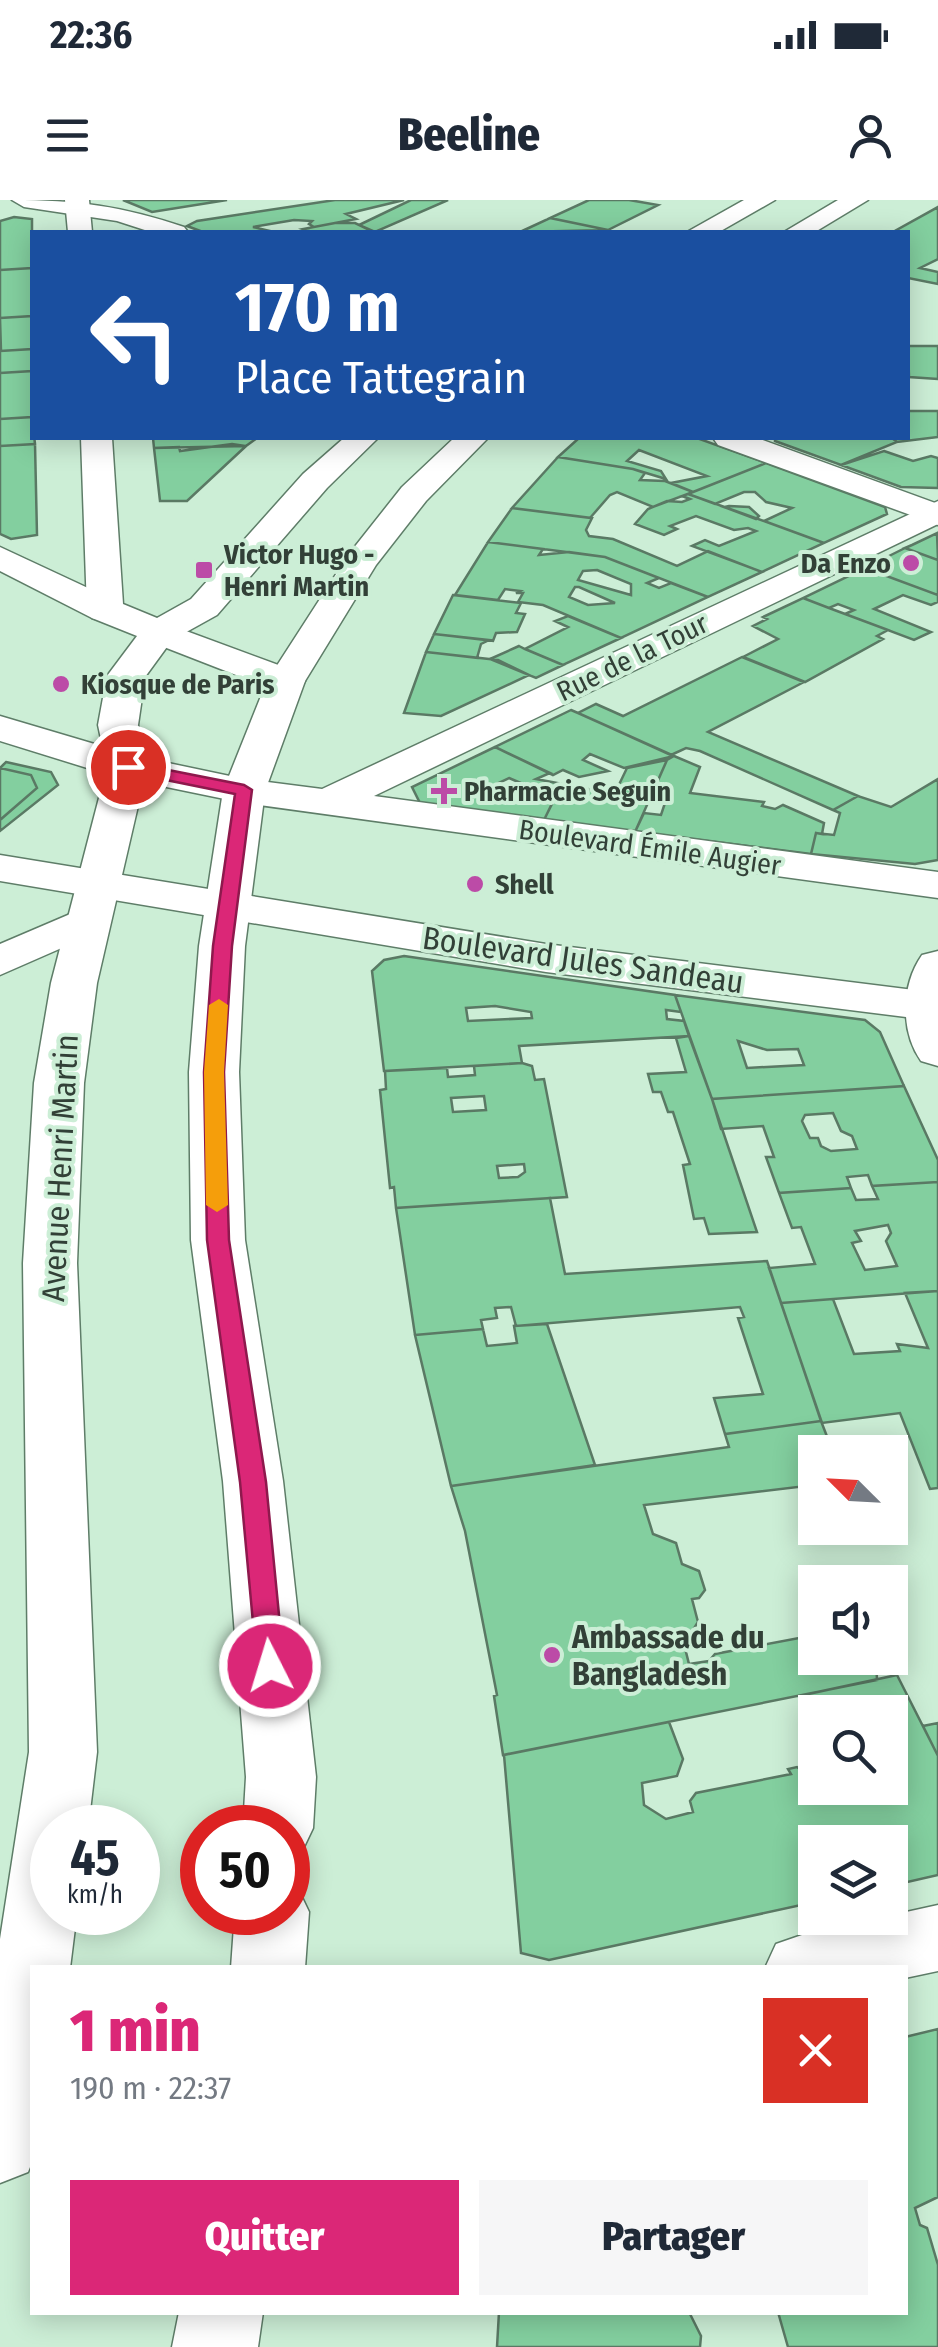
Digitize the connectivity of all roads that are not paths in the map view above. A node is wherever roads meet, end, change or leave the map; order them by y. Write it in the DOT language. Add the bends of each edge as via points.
graph roads {
  1 [pos="764,200"];
  2 [pos="856,200"];
  3 [pos="27,201"];
  4 [pos="78,203"];
  5 [pos="0,211"];
  6 [pos="80,230"];
  7 [pos="169,230"];
  8 [pos="704,230"];
  9 [pos="801,230"];
  10 [pos="96,440"];
  11 [pos="360,440"];
  12 [pos="470,440"];
  13 [pos="735,440"];
  14 [pos="936,513"];
  15 [pos="0,557"];
  16 [pos="105,610"];
  17 [pos="159,632"];
  18 [pos="286,681"];
  19 [pos="0,728"];
  20 [pos="128,767"];
  21 [pos="244,790"];
  22 [pos="326,803"];
  23 [pos="0,868"];
  24 [pos="938,885"];
  25 [pos="93,902"];
  26 [pos="228,904"];
  27 [pos="0,961"];
  28 [pos="936,1007"];
  29 [pos="55,1805"];
  30 [pos="279,1805"];
  31 [pos="38,1935"];
  32 [pos="270,1935"];
  33 [pos="938,1938"];
  34 [pos="34,1965"];
  35 [pos="268,1965"];
  36 [pos="816,1965"];
  37 [pos="30,1992"];
  38 [pos="0,2145"];
  39 [pos="220,2315"];
  40 [pos="215,2347"];
  1 -- 8 [label="main road"];
  2 -- 9 [label="main road"];
  3 -- 4 [label="main road"];
  3 -- 5 [label="main road"];
  4 -- 6 [label="main road"];
  4 -- 7 [label="main road"];
  10 -- 16 [label="main road"];
  11 -- 17 [label="main road, Avenue Henri Martin" via="314,481 204,607"];
  12 -- 18 [label="main road" via="414,494 361,561"];
  13 -- 14 [label="main road"];
  14 -- 22 [label="main road, Rue de la Tour"];
  15 -- 16 [label="main road"];
  16 -- 17 [label="main road"];
  17 -- 18 [label="main road"];
  17 -- 20 [label="main road, Avenue Henri Martin" via="126,676 118,725"];
  18 -- 21 [label="main road"];
  19 -- 20 [label="main road, Boulevard Émile Augier"];
  20 -- 21 [label="main road, Boulevard Émile Augier"];
  20 -- 25 [label="main road, Avenue Henri Martin"];
  21 -- 22 [label="main road, Boulevard Émile Augier"];
  21 -- 26 [label="main road"];
  22 -- 24 [label="main road, Boulevard Émile Augier"];
  23 -- 25 [label="main road, Boulevard Jules Sandeau"];
  25 -- 26 [label="main road, Boulevard Jules Sandeau"];
  25 -- 27 [label="main road"];
  25 -- 29 [label="main road, Avenue Henri Martin" via="58,1083 50,1263 63,1752"];
  26 -- 28 [label="main road, Boulevard Jules Sandeau" via="546,958"];
  26 -- 30 [label="main road" via="214,1072 218,1240 253,1482"];
  31 -- 34 [label="main road, Avenue Henri Martin"];
  32 -- 35 [label="main road"];
  33 -- 36 [label="main road"];
  37 -- 38 [label="main road, Avenue Henri Martin"];
  39 -- 40 [label="main road"];
}
